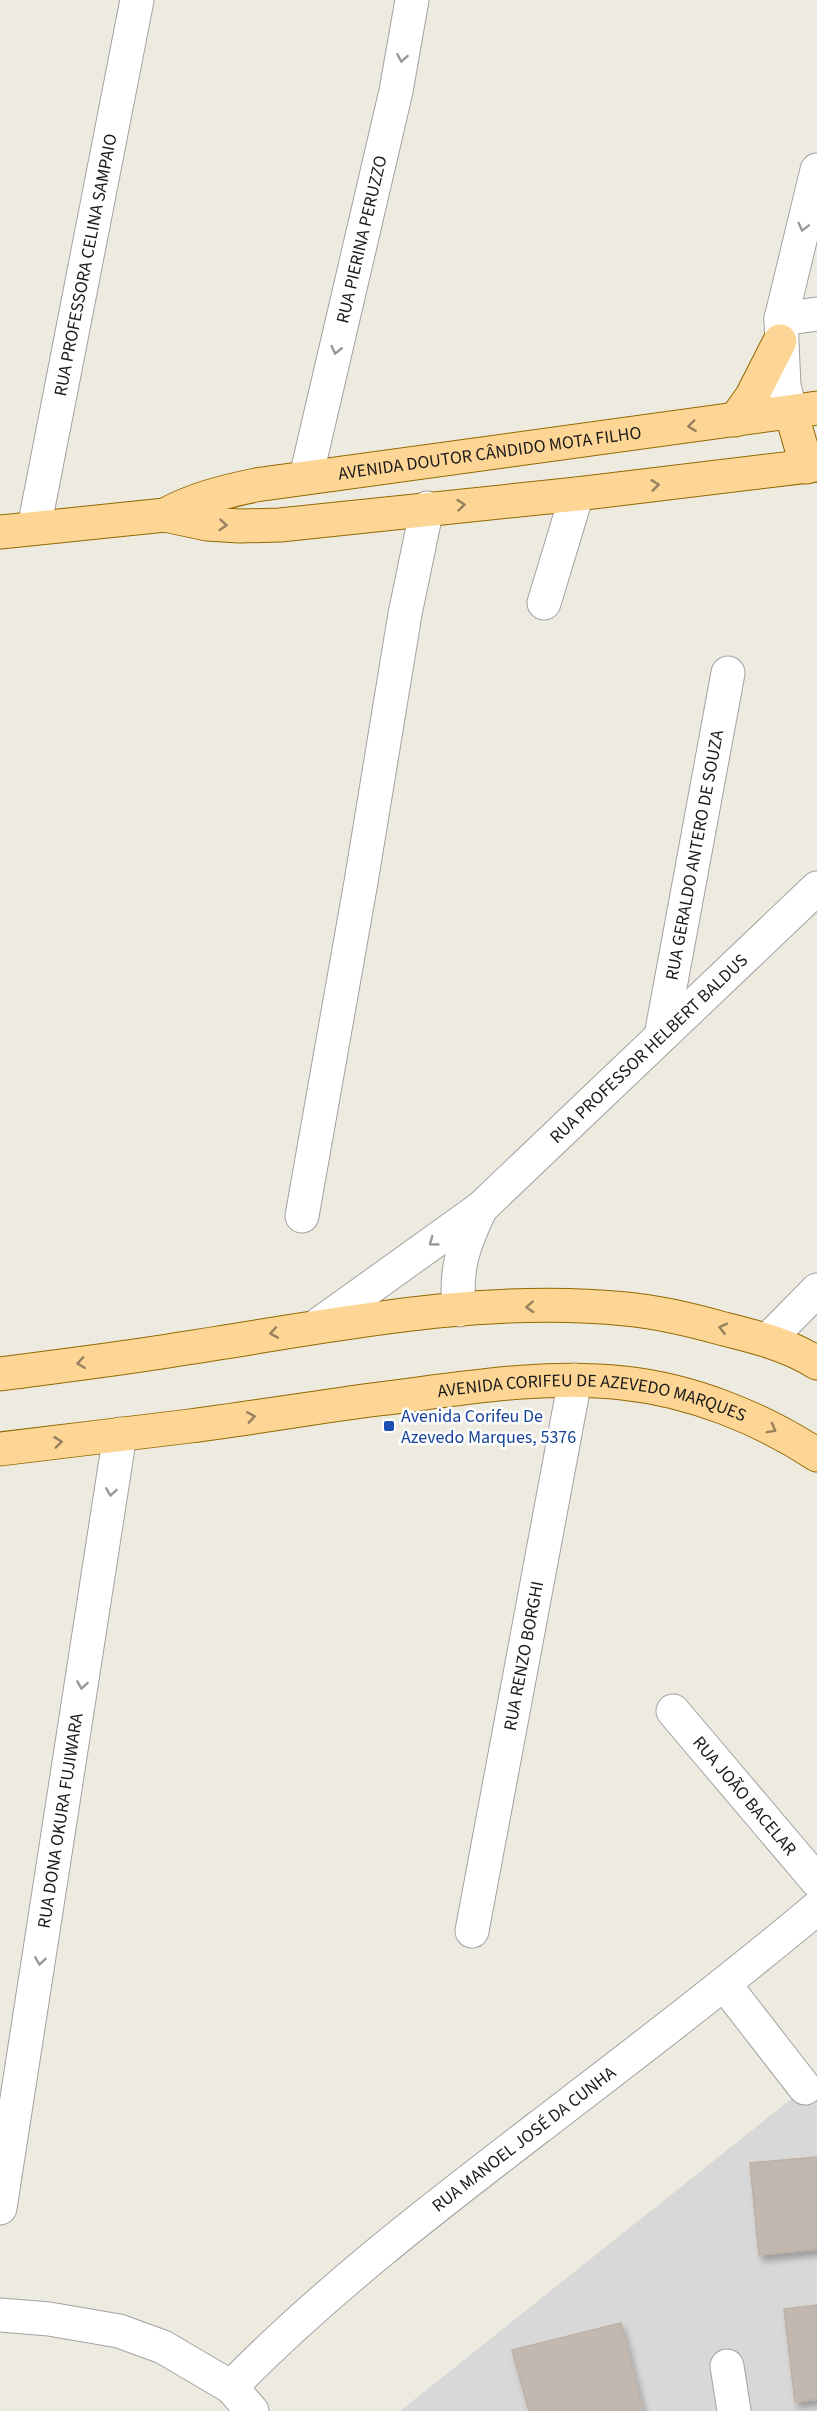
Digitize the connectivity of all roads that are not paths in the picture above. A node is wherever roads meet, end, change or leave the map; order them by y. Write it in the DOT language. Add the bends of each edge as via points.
graph roads {
  1 [pos="137,0"];
  2 [pos="412,0"];
  3 [pos="816,175"];
  4 [pos="817,314"];
  5 [pos="781,330"];
  6 [pos="804,410"];
  7 [pos="735,420"];
  8 [pos="812,466"];
  9 [pos="306,477"];
  10 [pos="577,494"];
  11 [pos="427,508"];
  12 [pos="165,515"];
  13 [pos="34,528"];
  14 [pos="0,532"];
  15 [pos="544,603"];
  16 [pos="728,673"];
  17 [pos="817,888"];
  18 [pos="661,1036"];
  19 [pos="481,1208"];
  20 [pos="302,1216"];
  21 [pos="817,1290"];
  22 [pos="459,1310"];
  23 [pos="318,1325"];
  24 [pos="768,1340"];
  25 [pos="817,1363"];
  26 [pos="0,1374"];
  27 [pos="575,1380"];
  28 [pos="120,1434"];
  29 [pos="0,1449"];
  30 [pos="817,1455"];
  31 [pos="673,1711"];
  32 [pos="817,1881"];
  33 [pos="817,1908"];
  34 [pos="472,1931"];
  35 [pos="725,1985"];
  36 [pos="805,2088"];
  37 [pos="0,2208"];
  38 [pos="0,2315"];
  39 [pos="727,2366"];
  40 [pos="231,2387"];
  41 [pos="252,2411"];
  42 [pos="734,2411"];
  1 -- 13 [label="street, RUA PROFESSORA CELINA SAMPAIO"];
  2 -- 9 [label="street, RUA PIERINA PERUZZO, one-way" via="396,92"];
  3 -- 5 [label="street, one-way"];
  4 -- 5 [label="street"];
  5 -- 6 [label="street" via="784,386"];
  5 -- 7 [label="main road" via="752,396"];
  6 -- 7 [label="main road, AVENIDA DOUTOR CÂNDIDO MOTA FILHO"];
  6 -- 8 [label="main road"];
  7 -- 9 [label="main road, AVENIDA DOUTOR CÂNDIDO MOTA FILHO, one-way"];
  10 -- 8 [label="main road, AVENIDA DOUTOR CÂNDIDO MOTA FILHO, one-way"];
  9 -- 12 [label="main road, AVENIDA DOUTOR CÂNDIDO MOTA FILHO" via="216,493"];
  11 -- 10 [label="main road, AVENIDA DOUTOR CÂNDIDO MOTA FILHO, one-way"];
  10 -- 15 [label="street"];
  12 -- 11 [label="main road, AVENIDA DOUTOR CÂNDIDO MOTA FILHO, one-way" via="207,524 260,526"];
  11 -- 20 [label="street" via="405,614"];
  12 -- 13 [label="main road, AVENIDA DOUTOR CÂNDIDO MOTA FILHO"];
  13 -- 14 [label="main road, AVENIDA DOUTOR CÂNDIDO MOTA FILHO"];
  16 -- 18 [label="street, RUA GERALDO ANTERO DE SOUZA"];
  17 -- 18 [label="street, RUA PROFESSOR HELBERT BALDUS"];
  18 -- 19 [label="street, RUA PROFESSOR HELBERT BALDUS"];
  19 -- 22 [label="street, RUA PROFESSOR HELBERT BALDUS" via="458,1268"];
  19 -- 23 [label="street, RUA PROFESSOR HELBERT BALDUS, one-way"];
  21 -- 24 [label="street"];
  22 -- 23 [label="main road"];
  24 -- 22 [label="main road, one-way" via="627,1309 557,1305"];
  23 -- 26 [label="main road, one-way"];
  24 -- 25 [label="main road"];
  28 -- 27 [label="main road, AVENIDA CORIFEU DE AZEVEDO MARQUES, one-way" via="517,1381"];
  27 -- 30 [label="main road, AVENIDA CORIFEU DE AZEVEDO MARQUES, one-way" via="625,1383 664,1391 748,1416"];
  27 -- 34 [label="street, RUA RENZO BORGHI"];
  29 -- 28 [label="main road, AVENIDA CORIFEU DE AZEVEDO MARQUES, one-way"];
  28 -- 37 [label="street, RUA DONA OKURA FUJIWARA, one-way"];
  31 -- 32 [label="street, RUA JOÃO BACELAR"];
  33 -- 35 [label="street"];
  35 -- 36 [label="street"];
  35 -- 40 [label="street, RUA MANOEL JOSÉ DA CUNHA" via="345,2279"];
  38 -- 40 [label="street" via="119,2331 163,2347"];
  39 -- 42 [label="street"];
  40 -- 41 [label="street"];
}
